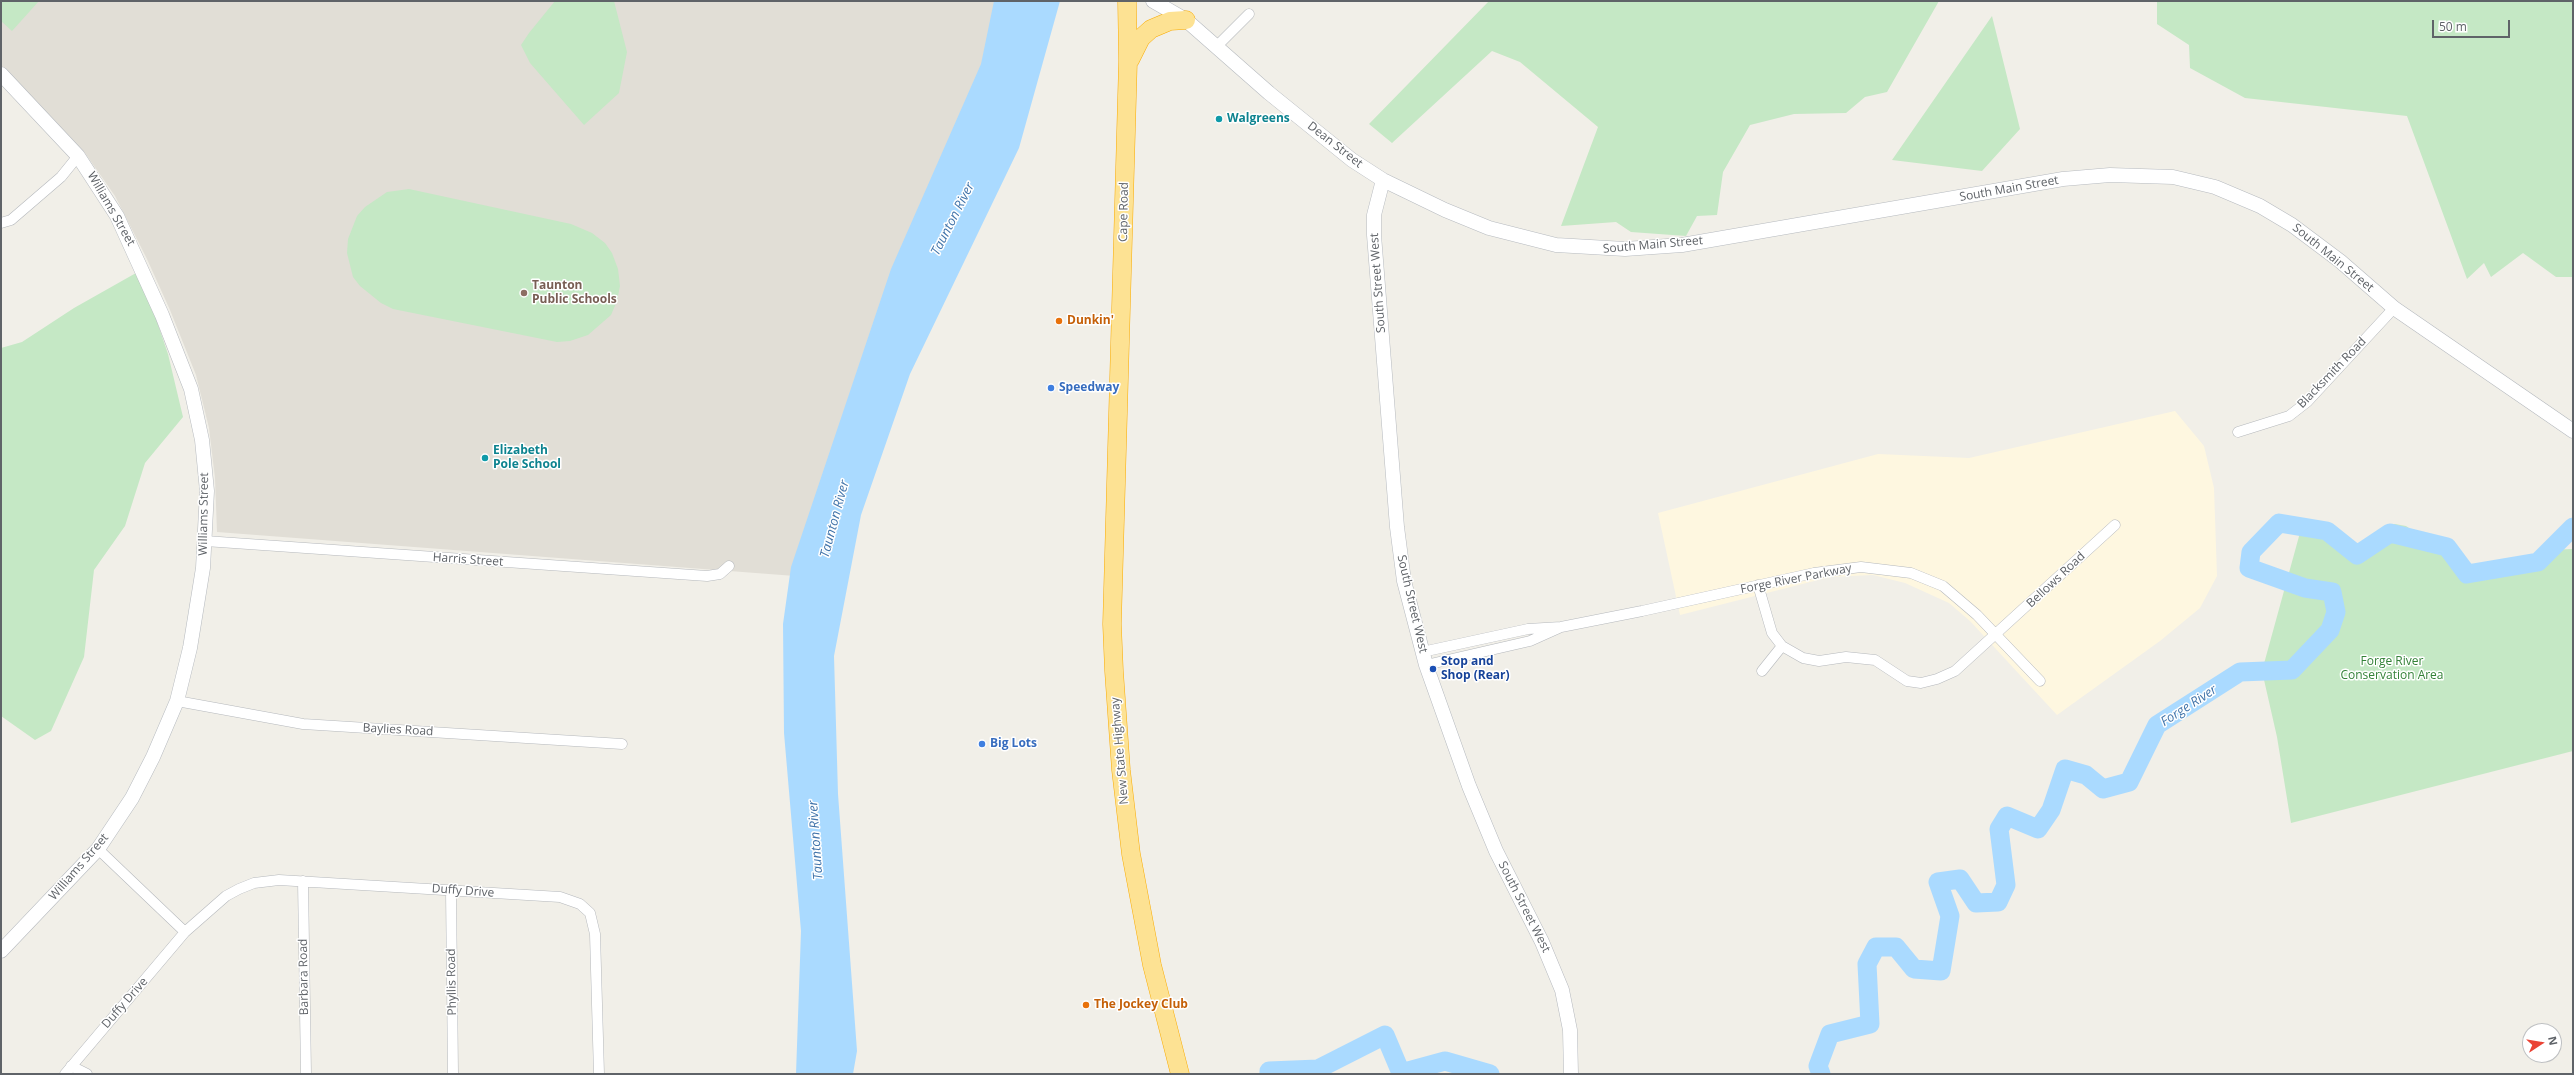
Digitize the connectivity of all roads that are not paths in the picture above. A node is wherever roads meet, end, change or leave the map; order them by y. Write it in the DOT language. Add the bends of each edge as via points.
graph roads {
  1 [pos="1127,1"];
  2 [pos="1153,1"];
  3 [pos="1176,1"];
  4 [pos="1249,14"];
  5 [pos="1186,20"];
  6 [pos="1220,43"];
  7 [pos="1,74"];
  8 [pos="1127,75"];
  9 [pos="1252,78"];
  10 [pos="78,156"];
  11 [pos="1383,180"];
  12 [pos="1,223"];
  13 [pos="2394,308"];
  14 [pos="1118,422"];
  15 [pos="2573,431"];
  16 [pos="2238,432"];
  17 [pos="2116,524"];
  18 [pos="205,541"];
  19 [pos="729,566"];
  20 [pos="1758,585"];
  21 [pos="1996,635"];
  22 [pos="1782,646"];
  23 [pos="1424,658"];
  24 [pos="1762,671"];
  25 [pos="2040,681"];
  26 [pos="177,701"];
  27 [pos="622,744"];
  28 [pos="98,850"];
  29 [pos="302,881"];
  30 [pos="451,890"];
  31 [pos="186,932"];
  32 [pos="1,952"];
  33 [pos="72,1066"];
  34 [pos="65,1074"];
  35 [pos="87,1074"];
  36 [pos="306,1074"];
  37 [pos="453,1074"];
  38 [pos="599,1074"];
  39 [pos="1180,1074"];
  40 [pos="1571,1074"];
  1 -- 8 [label="highway, Cape Road"];
  2 -- 5 [label="street, Dean Street"];
  3 -- 6 [label="street, Dean Street"];
  4 -- 6 [label="street"];
  5 -- 8 [label="highway" via="1168,21 1145,33 1134,48"];
  5 -- 9 [label="street, Dean Street"];
  6 -- 9 [label="street, Dean Street"];
  7 -- 10 [label="street, Williams Street"];
  8 -- 14 [label="highway, Cape Road"];
  9 -- 11 [label="street, Dean Street" via="1352,160"];
  10 -- 12 [label="street" via="56,182 11,220"];
  10 -- 18 [label="street, Williams Street" via="108,200 131,244 191,389 206,466"];
  11 -- 13 [label="street, South Main Street" via="1445,210 1517,237 1556,245 1603,249 1682,245 2063,179 2133,174 2172,177 2221,189 2276,215 2323,248"];
  11 -- 23 [label="street, South Street West" via="1374,215 1374,235 1396,513 1404,581"];
  13 -- 15 [label="street, South Main Street"];
  13 -- 16 [label="street, Blacksmith Road" via="2307,402 2289,416"];
  14 -- 39 [label="highway, New State Highway" via="1112,629 1124,808 1144,927 1160,1001"];
  17 -- 21 [label="street, Bellows Road"];
  18 -- 19 [label="street, Harris Street" via="707,576 720,574"];
  18 -- 26 [label="street, Williams Street" via="191,642"];
  20 -- 21 [label="street, Forge River Parkway" via="1854,567 1911,573 1949,590"];
  20 -- 22 [label="street" via="1772,633"];
  20 -- 23 [label="street, Forge River Parkway" via="1561,627 1530,641"];
  21 -- 22 [label="street, Bellows Road" via="1955,671 1921,683 1907,681 1875,660 1861,657 1818,660 1803,658"];
  21 -- 25 [label="street, Forge River Parkway"];
  22 -- 24 [label="street"];
  23 -- 40 [label="street, South Street West" via="1482,820 1508,878 1542,942 1562,990 1570,1030"];
  26 -- 27 [label="street, Baylies Road" via="303,724"];
  26 -- 28 [label="street, Williams Street" via="143,778"];
  28 -- 31 [label="street"];
  28 -- 32 [label="street, Williams Street"];
  29 -- 30 [label="street, Duffy Drive"];
  29 -- 31 [label="street, Duffy Drive" via="271,880 246,886 226,896"];
  29 -- 36 [label="street, Barbara Road"];
  30 -- 37 [label="street, Phyllis Road"];
  30 -- 38 [label="street, Duffy Drive" via="560,897 580,904 590,913 595,934"];
  31 -- 33 [label="street, Duffy Drive"];
  33 -- 34 [label="street, Duffy Drive"];
  33 -- 35 [label="street"];
}
